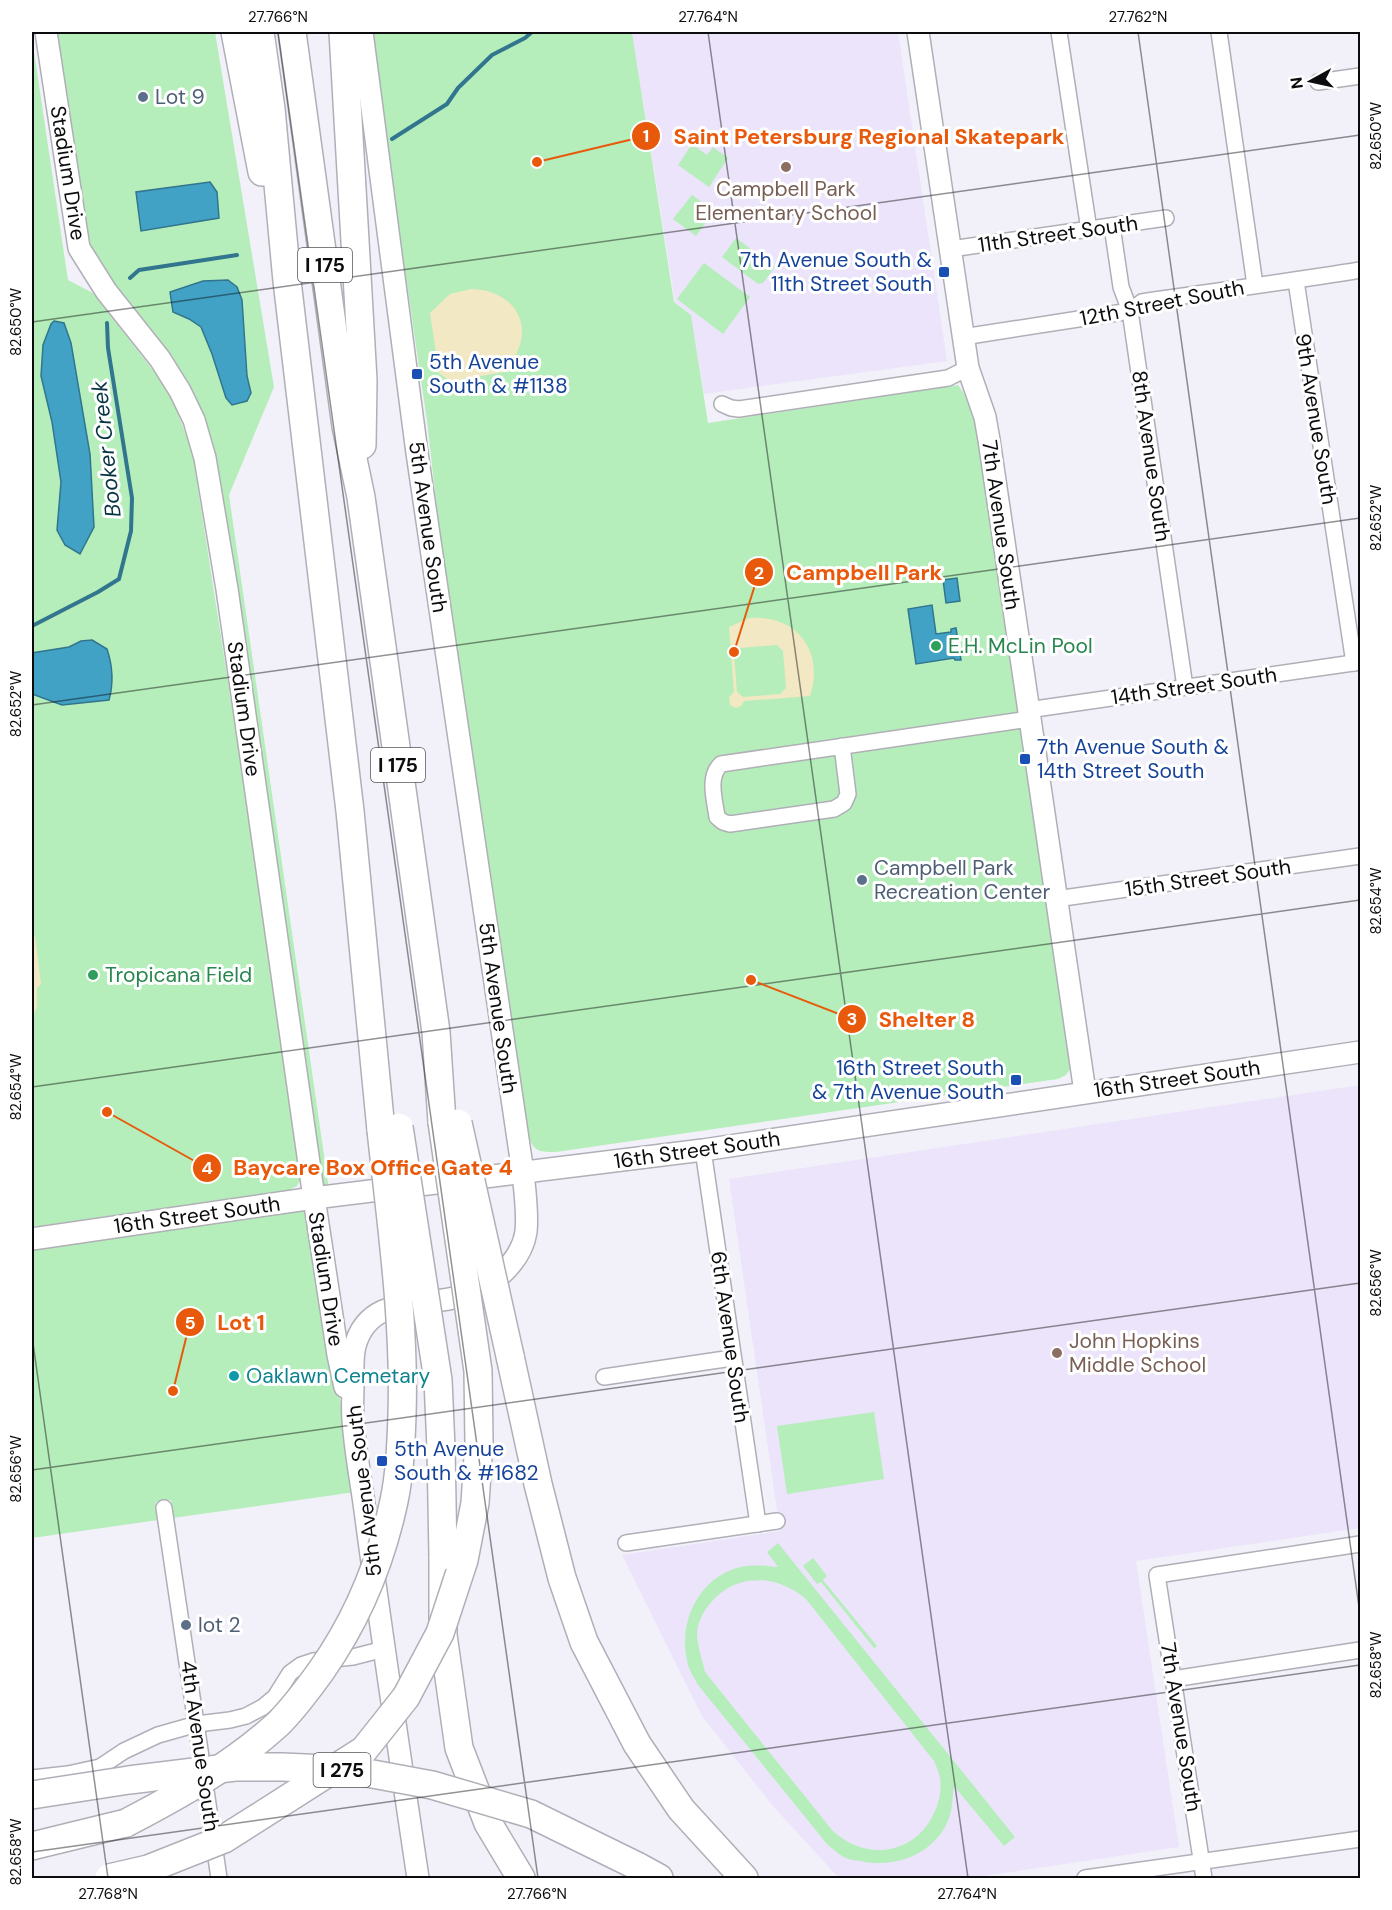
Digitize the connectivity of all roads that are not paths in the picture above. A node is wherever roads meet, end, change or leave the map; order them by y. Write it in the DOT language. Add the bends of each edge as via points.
graph roads {
  1 [pos="46,32"];
  2 [pos="235,32"];
  3 [pos="261,32"];
  4 [pos="292,32"];
  5 [pos="343,32"];
  6 [pos="362,32"];
  7 [pos="918,32"];
  8 [pos="1059,32"];
  9 [pos="1219,32"];
  10 [pos="1360,76"];
  11 [pos="1318,82"];
  12 [pos="1166,218"];
  13 [pos="1112,226"];
  14 [pos="1089,230"];
  15 [pos="951,249"];
  16 [pos="1360,270"];
  17 [pos="287,280"];
  18 [pos="1296,281"];
  19 [pos="1255,285"];
  20 [pos="1130,311"];
  21 [pos="963,337"];
  22 [pos="968,368"];
  23 [pos="722,404"];
  24 [pos="361,497"];
  25 [pos="1357,663"];
  26 [pos="1185,687"];
  27 [pos="1029,715"];
  28 [pos="842,746"];
  29 [pos="1360,856"];
  30 [pos="1056,899"];
  31 [pos="1360,1052"];
  32 [pos="1085,1092"];
  33 [pos="450,1120"];
  34 [pos="390,1129"];
  35 [pos="703,1150"];
  36 [pos="523,1173"];
  37 [pos="314,1198"];
  38 [pos="32,1239"];
  39 [pos="732,1358"];
  40 [pos="604,1377"];
  41 [pos="353,1420"];
  42 [pos="164,1508"];
  43 [pos="777,1521"];
  44 [pos="758,1524"];
  45 [pos="626,1543"];
  46 [pos="1360,1544"];
  47 [pos="384,1649"];
  48 [pos="1360,1650"];
  49 [pos="1173,1679"];
  50 [pos="196,1724"];
  51 [pos="32,1778"];
  52 [pos="32,1795"];
  53 [pos="1360,1839"];
  54 [pos="32,1846"];
  55 [pos="1202,1862"];
  56 [pos="648,1872"];
  57 [pos="109,1878"];
  58 [pos="219,1878"];
  59 [pos="418,1878"];
  60 [pos="521,1878"];
  61 [pos="744,1878"];
  62 [pos="1085,1878"];
  63 [pos="1204,1878"];
  1 -- 37 [label="street, Stadium Drive" via="79,248 180,391 205,458"];
  2 -- 17 [label="highway"];
  3 -- 17 [label="highway, I 175"];
  4 -- 24 [label="highway, I 175" via="346,426"];
  5 -- 24 [label="highway" via="363,380"];
  6 -- 36 [label="street, 5th Avenue South" via="417,453"];
  7 -- 15 [label="street, 7th Avenue South"];
  8 -- 14 [label="street"];
  9 -- 19 [label="street"];
  10 -- 11 [label="street"];
  12 -- 13 [label="street, 11th Street South"];
  13 -- 14 [label="street, 11th Street South"];
  13 -- 20 [label="street, 8th Avenue South" via="1121,287"];
  14 -- 15 [label="street, 11th Street South"];
  15 -- 21 [label="street, 7th Avenue South"];
  16 -- 18 [label="street, 12th Street South"];
  17 -- 34 [label="highway, I 175"];
  18 -- 19 [label="street, 12th Street South"];
  18 -- 25 [label="street, 9th Avenue South"];
  19 -- 20 [label="street, 12th Street South" via="1142,302"];
  20 -- 21 [label="street, 12th Street South"];
  20 -- 26 [label="street, 8th Avenue South"];
  21 -- 22 [label="street, 7th Avenue South"];
  22 -- 23 [label="street" via="948,378 774,404 739,409"];
  22 -- 27 [label="street, 7th Avenue South" via="985,417"];
  24 -- 33 [label="highway, I 175"];
  25 -- 26 [label="street, 14th Street South"];
  26 -- 27 [label="street, 14th Street South"];
  27 -- 28 [label="street, 14th Street South"];
  27 -- 30 [label="street, 7th Avenue South"];
  28 -- 28 [label="street, 14th Street South" via="848,794 844,803 834,809 730,824 717,818 712,778 721,764"];
  29 -- 30 [label="street, 15th Street South"];
  30 -- 32 [label="street, 7th Avenue South"];
  31 -- 32 [label="street, 16th Street South"];
  32 -- 35 [label="street, 16th Street South"];
  33 -- 57 [label="highway, bridge" via="478,1371 479,1442 475,1503 464,1560 440,1633 406,1697 364,1750 224,1839 148,1869"];
  33 -- 61 [label="highway, bridge" via="562,1578 584,1642 637,1744 681,1809"];
  34 -- 54 [label="highway, bridge" via="401,1328 401,1443 394,1500 367,1589 352,1621 303,1695 279,1723 241,1754 183,1793 126,1823"];
  34 -- 60 [label="highway, bridge" via="438,1380 443,1635 459,1748 488,1823"];
  35 -- 36 [label="street, 16th Street South"];
  35 -- 39 [label="street, 6th Avenue South"];
  36 -- 37 [label="street, 16th Street South"];
  36 -- 41 [label="street, 5th Avenue South" via="525,1233 507,1270 476,1291 391,1307 366,1324 353,1357"];
  37 -- 38 [label="street, 16th Street South"];
  37 -- 41 [label="street, Stadium Drive" via="338,1355"];
  39 -- 40 [label="street"];
  39 -- 44 [label="street, 6th Avenue South"];
  41 -- 47 [label="street, 5th Avenue South"];
  42 -- 50 [label="street, 4th Avenue South"];
  43 -- 44 [label="street"];
  44 -- 45 [label="street"];
  46 -- 49 [label="street, 7th Avenue South" via="1157,1575"];
  47 -- 50 [label="street" via="301,1665 263,1707 246,1716"];
  47 -- 59 [label="street, 5th Avenue South"];
  48 -- 49 [label="street"];
  49 -- 55 [label="street, 7th Avenue South"];
  50 -- 51 [label="street" via="158,1735 100,1767"];
  50 -- 58 [label="street, 4th Avenue South"];
  52 -- 56 [label="highway, I 275, bridge" via="235,1767 351,1770 432,1785 531,1814"];
  53 -- 55 [label="street"];
  55 -- 62 [label="street"];
  55 -- 63 [label="street, 7th Avenue South"];
}
